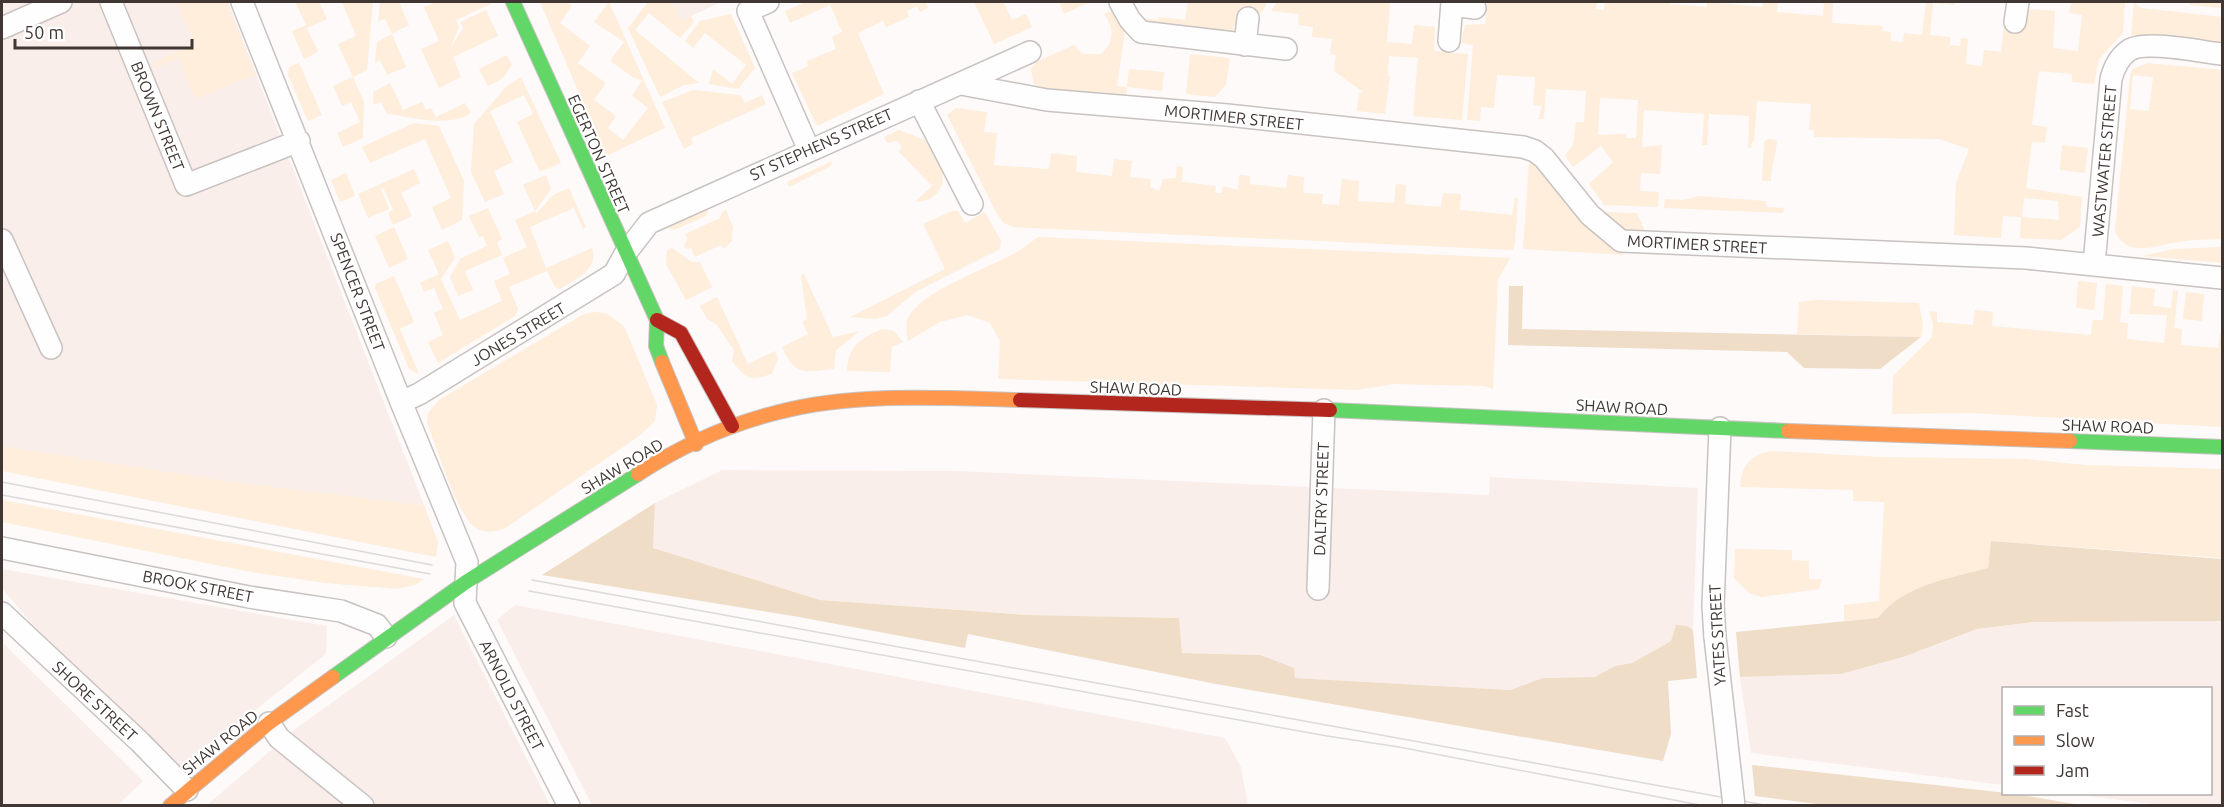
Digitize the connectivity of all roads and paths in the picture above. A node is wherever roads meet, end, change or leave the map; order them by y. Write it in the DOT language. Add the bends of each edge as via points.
graph roads {
  1 [pos="61,2"];
  2 [pos="111,2"];
  3 [pos="243,2"];
  4 [pos="513,2"];
  5 [pos="768,2"];
  6 [pos="1120,2"];
  7 [pos="1452,3"];
  8 [pos="1474,8"];
  9 [pos="1248,18"];
  10 [pos="2,28"];
  11 [pos="1449,41"];
  12 [pos="1245,45"];
  13 [pos="1286,49"];
  14 [pos="1030,52"];
  15 [pos="2223,54"];
  16 [pos="961,84"];
  17 [pos="919,101"];
  18 [pos="299,141"];
  19 [pos="809,150"];
  20 [pos="972,204"];
  21 [pos="2,240"];
  22 [pos="625,254"];
  23 [pos="2094,264"];
  24 [pos="2223,278"];
  25 [pos="657,320"];
  26 [pos="51,348"];
  27 [pos="401,402"];
  28 [pos="1324,410"];
  29 [pos="732,426"];
  30 [pos="1720,428"];
  31 [pos="696,444"];
  32 [pos="2223,447"];
  33 [pos="2,548"];
  34 [pos="466,582"];
  35 [pos="1318,589"];
  36 [pos="2,613"];
  37 [pos="386,637"];
  38 [pos="269,723"];
  39 [pos="187,790"];
  40 [pos="170,806"];
  41 [pos="363,806"];
  42 [pos="569,806"];
  43 [pos="1734,806"];
  1 -- 10 [label="street"];
  2 -- 18 [label="street, BROWN STREET" via="186,185"];
  3 -- 18 [label="street, SPENCER STREET"];
  4 -- 22 [label="main road, EGERTON STREET"];
  5 -- 19 [label="street" via="748,11"];
  6 -- 12 [label="street" via="1141,32"];
  7 -- 8 [label="street"];
  7 -- 11 [label="street"];
  9 -- 12 [label="street"];
  12 -- 13 [label="street"];
  14 -- 16 [label="street, ST STEPHENS STREET"];
  15 -- 23 [label="street, WASTWATER STREET" via="2142,46 2128,50 2114,65"];
  16 -- 17 [label="street, ST STEPHENS STREET"];
  16 -- 23 [label="street, MORTIMER STREET" via="1047,100 1523,147 1544,158 1590,215 1621,241"];
  17 -- 19 [label="street, ST STEPHENS STREET"];
  17 -- 20 [label="street"];
  18 -- 27 [label="street, SPENCER STREET"];
  19 -- 22 [label="street, ST STEPHENS STREET" via="649,224"];
  21 -- 26 [label="street"];
  22 -- 25 [label="main road, EGERTON STREET"];
  22 -- 27 [label="street, JONES STREET" via="615,274"];
  23 -- 24 [label="street, MORTIMER STREET"];
  25 -- 29 [label="main road" via="681,333"];
  25 -- 31 [label="main road, EGERTON STREET" via="656,346"];
  27 -- 34 [label="street, SPENCER STREET" via="467,562"];
  28 -- 29 [label="main road, SHAW ROAD" via="983,399 853,400 781,411"];
  28 -- 30 [label="main road, SHAW ROAD"];
  28 -- 35 [label="street, DALTRY STREET"];
  29 -- 31 [label="main road, SHAW ROAD"];
  30 -- 32 [label="main road, SHAW ROAD"];
  30 -- 43 [label="street, YATES STREET, bridge" via="1713,606"];
  31 -- 34 [label="main road, SHAW ROAD" via="663,458"];
  33 -- 37 [label="street, BROOK STREET" via="341,611 377,624"];
  34 -- 37 [label="main road, SHAW ROAD"];
  34 -- 42 [label="street, ARNOLD STREET" via="465,603"];
  36 -- 39 [label="street, SHORE STREET"];
  37 -- 38 [label="main road, SHAW ROAD"];
  38 -- 39 [label="main road, SHAW ROAD"];
  38 -- 41 [label="street" via="279,738"];
  39 -- 40 [label="main road, SHAW ROAD"];
}
